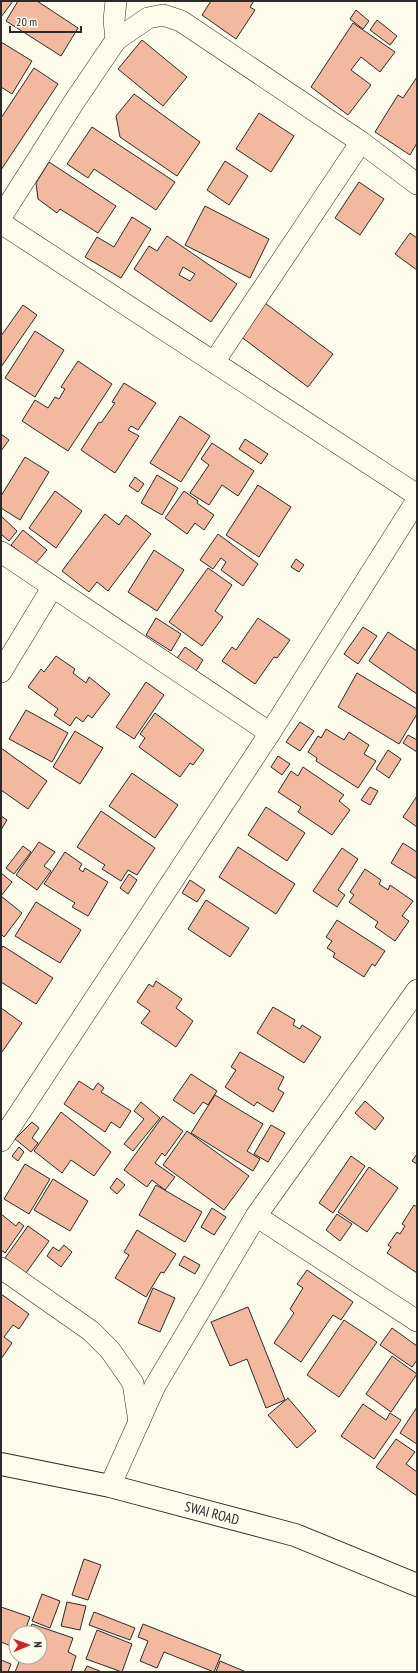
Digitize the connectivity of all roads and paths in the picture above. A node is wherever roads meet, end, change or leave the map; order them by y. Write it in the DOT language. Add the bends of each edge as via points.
graph roads {
  1 [pos="116,1"];
  2 [pos="116,40"];
  3 [pos="361,142"];
  4 [pos="417,184"];
  5 [pos="1,217"];
  6 [pos="1,223"];
  7 [pos="214,362"];
  8 [pos="417,495"];
  9 [pos="417,500"];
  10 [pos="1,552"];
  11 [pos="52,588"];
  12 [pos="1,672"];
  13 [pos="270,734"];
  14 [pos="416,992"];
  15 [pos="1,1141"];
  16 [pos="256,1216"];
  17 [pos="1,1268"];
  18 [pos="417,1321"];
  19 [pos="139,1422"];
  20 [pos="1,1464"];
  21 [pos="110,1486"];
  22 [pos="417,1585"];
  1 -- 2 [label="street"];
  2 -- 3 [label="street" via="148,18 163,15 181,21"];
  2 -- 5 [label="street"];
  3 -- 4 [label="street"];
  3 -- 7 [label="street"];
  6 -- 7 [label="street"];
  7 -- 8 [label="street"];
  9 -- 13 [label="street"];
  10 -- 11 [label="street"];
  11 -- 12 [label="street"];
  11 -- 13 [label="street"];
  13 -- 15 [label="street"];
  14 -- 16 [label="street"];
  16 -- 18 [label="street"];
  16 -- 19 [label="street" via="155,1386"];
  17 -- 19 [label="street" via="91,1330 110,1350 133,1383"];
  19 -- 21 [label="street"];
  20 -- 21 [label="street, SWAI ROAD"];
  21 -- 22 [label="street, SWAI ROAD" via="295,1535"];
}
